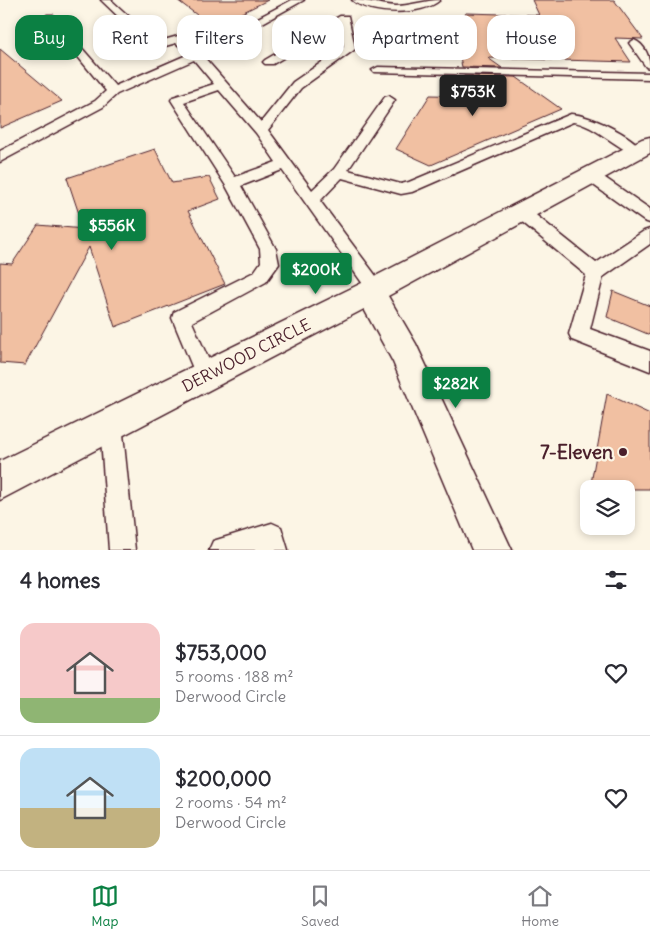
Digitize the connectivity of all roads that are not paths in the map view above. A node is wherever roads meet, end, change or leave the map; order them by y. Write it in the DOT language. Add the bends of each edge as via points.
graph roads {
  1 [pos="106,0"];
  2 [pos="299,0"];
  3 [pos="357,0"];
  4 [pos="435,0"];
  5 [pos="262,20"];
  6 [pos="177,39"];
  7 [pos="634,43"];
  8 [pos="83,56"];
  9 [pos="184,60"];
  10 [pos="200,60"];
  11 [pos="268,62"];
  12 [pos="650,65"];
  13 [pos="378,70"];
  14 [pos="650,76"];
  15 [pos="221,85"];
  16 [pos="113,91"];
  17 [pos="389,100"];
  18 [pos="261,130"];
  19 [pos="643,147"];
  20 [pos="0,157"];
  21 [pos="285,164"];
  22 [pos="339,172"];
  23 [pos="590,175"];
  24 [pos="232,184"];
  25 [pos="311,200"];
  26 [pos="521,212"];
  27 [pos="650,217"];
  28 [pos="650,235"];
  29 [pos="595,273"];
  30 [pos="373,290"];
  31 [pos="650,361"];
  32 [pos="206,376"];
  33 [pos="111,424"];
  34 [pos="0,481"];
  35 [pos="122,550"];
  36 [pos="222,550"];
  37 [pos="275,550"];
  38 [pos="492,550"];
  1 -- 6 [label="lane" via="156,46"];
  2 -- 5 [label="lane"];
  3 -- 4 [label="lane" via="401,10 424,6"];
  7 -- 12 [label="lane"];
  8 -- 16 [label="lane"];
  9 -- 16 [label="lane"];
  10 -- 15 [label="lane"];
  11 -- 18 [label="lane" via="344,18 350,48 297,85"];
  13 -- 14 [label="lane"];
  15 -- 18 [label="lane"];
  15 -- 24 [label="lane" via="177,100"];
  16 -- 20 [label="lane" via="99,104"];
  17 -- 22 [label="lane"];
  18 -- 21 [label="lane"];
  19 -- 22 [label="lane" via="590,121 572,118 412,187 401,189"];
  19 -- 23 [label="street, DERWOOD CIRCLE"];
  21 -- 24 [label="lane"];
  21 -- 25 [label="lane"];
  22 -- 25 [label="lane"];
  23 -- 26 [label="street, DERWOOD CIRCLE"];
  23 -- 27 [label="lane"];
  24 -- 32 [label="lane" via="268,249 270,264 260,277 181,318"];
  25 -- 30 [label="lane"];
  26 -- 29 [label="lane"];
  26 -- 30 [label="street, DERWOOD CIRCLE"];
  28 -- 29 [label="lane"];
  29 -- 31 [label="lane" via="579,334"];
  30 -- 32 [label="street, DERWOOD CIRCLE"];
  30 -- 38 [label="street"];
  32 -- 33 [label="street, DERWOOD CIRCLE"];
  33 -- 34 [label="street, DERWOOD CIRCLE"];
  33 -- 35 [label="lane"];
  36 -- 37 [label="lane" via="272,536"];
}
